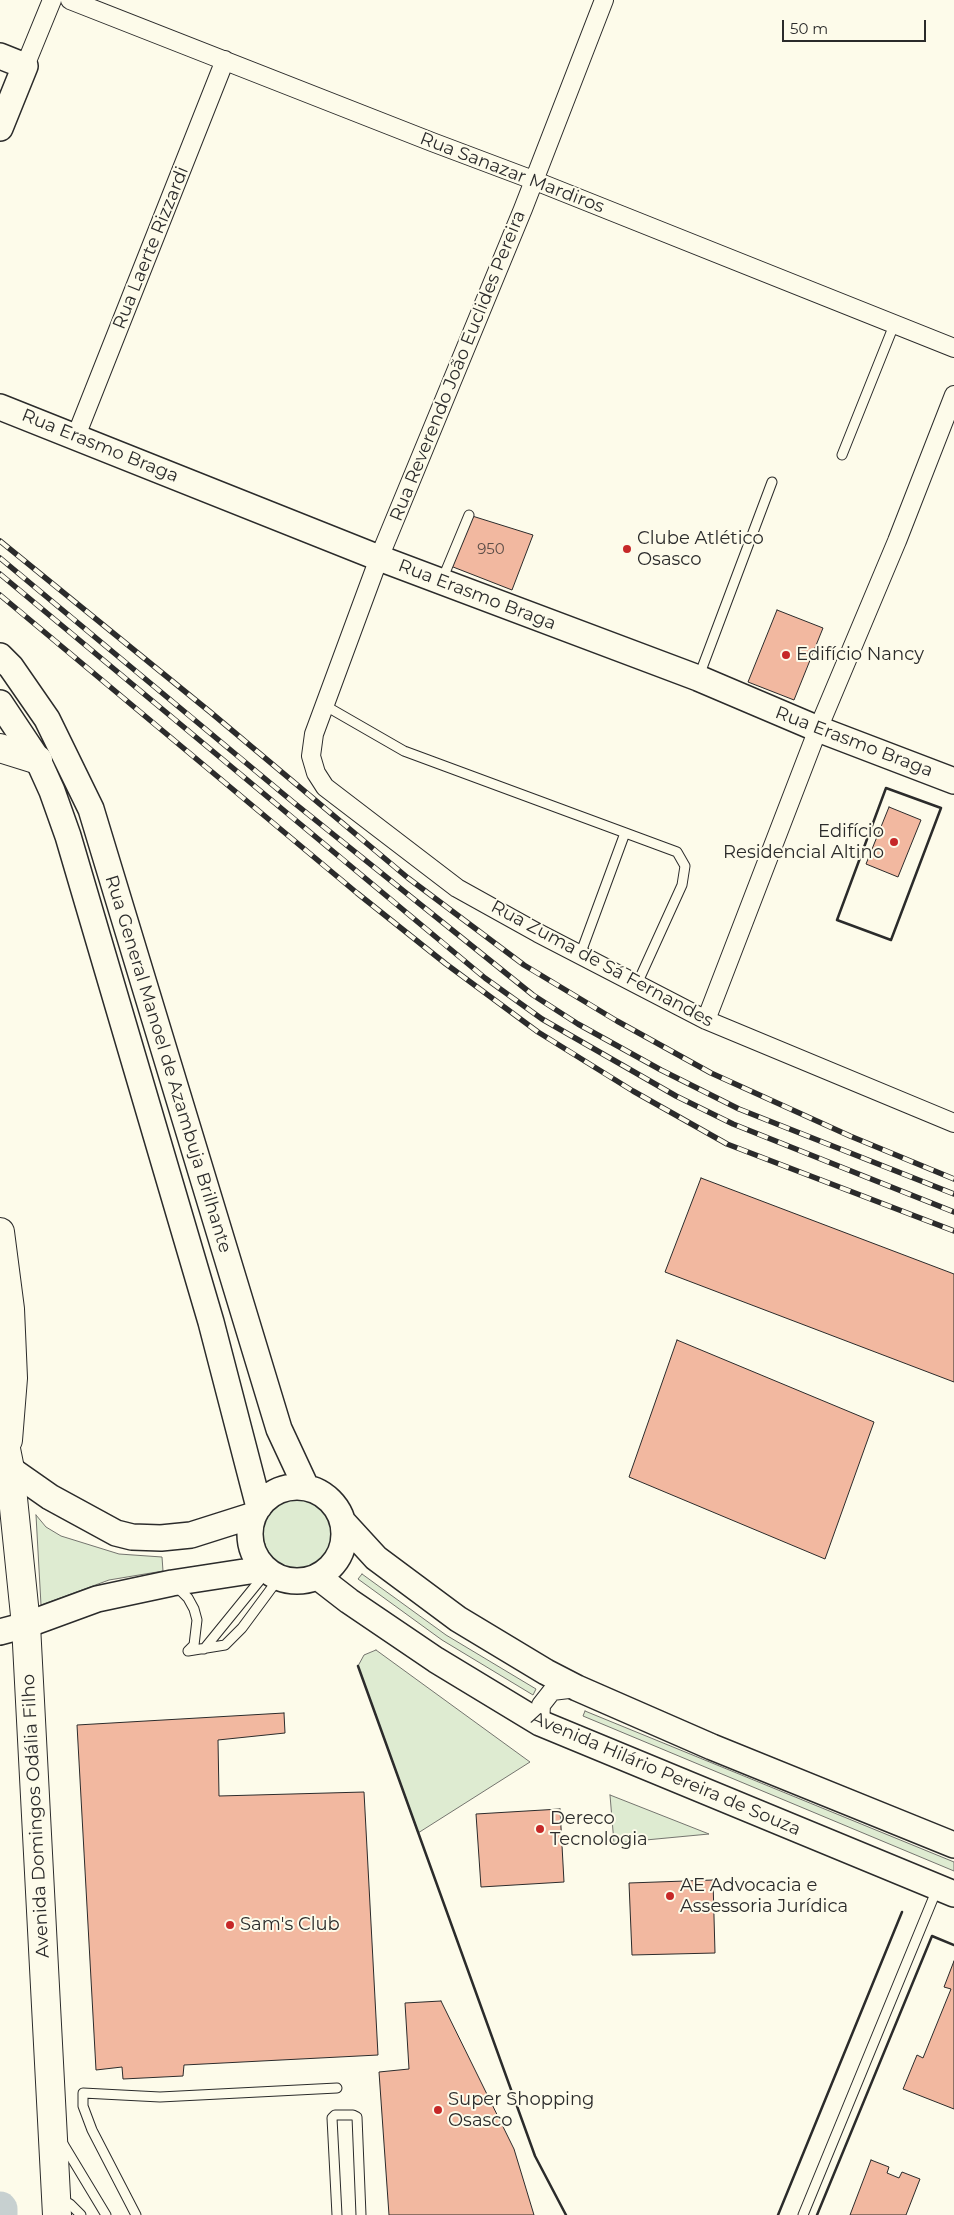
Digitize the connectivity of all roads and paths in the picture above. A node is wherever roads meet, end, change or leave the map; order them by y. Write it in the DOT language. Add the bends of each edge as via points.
graph roads {
  1 [pos="52,0"];
  2 [pos="70,0"];
  3 [pos="604,0"];
  4 [pos="0,56"];
  5 [pos="225,60"];
  6 [pos="25,66"];
  7 [pos="0,128"];
  8 [pos="533,180"];
  9 [pos="894,325"];
  10 [pos="954,348"];
  11 [pos="954,395"];
  12 [pos="0,407"];
  13 [pos="76,436"];
  14 [pos="842,455"];
  15 [pos="772,482"];
  16 [pos="469,515"];
  17 [pos="379,558"];
  18 [pos="442,581"];
  19 [pos="0,656"];
  20 [pos="698,678"];
  21 [pos="0,703"];
  22 [pos="324,705"];
  23 [pos="818,729"];
  24 [pos="314,734"];
  25 [pos="0,748"];
  26 [pos="38,760"];
  27 [pos="954,780"];
  28 [pos="625,833"];
  29 [pos="580,955"];
  30 [pos="637,984"];
  31 [pos="706,1020"];
  32 [pos="954,1123"];
  33 [pos="0,1232"];
  34 [pos="0,1419"];
  35 [pos="8,1461"];
  36 [pos="306,1487"];
  37 [pos="257,1511"];
  38 [pos="343,1522"];
  39 [pos="270,1573"];
  40 [pos="318,1577"];
  41 [pos="172,1582"];
  42 [pos="13,1628"];
  43 [pos="204,1649"];
  44 [pos="577,1688"];
  45 [pos="540,1723"];
  46 [pos="954,1845"];
  47 [pos="946,1890"];
  48 [pos="337,2088"];
  49 [pos="52,2126"];
  50 [pos="57,2206"];
  51 [pos="81,2215"];
  52 [pos="106,2215"];
  53 [pos="136,2215"];
  54 [pos="337,2215"];
  55 [pos="361,2215"];
  56 [pos="803,2215"];
  1 -- 6 [label="street"];
  2 -- 5 [label="street, Rua Sanazar Mardiros"];
  3 -- 8 [label="street, Rua Reverendo João Euclides Pereira"];
  4 -- 6 [label="main road"];
  5 -- 8 [label="street, Rua Sanazar Mardiros"];
  5 -- 13 [label="street, Rua Laerte Rizzardi"];
  6 -- 7 [label="main road"];
  8 -- 9 [label="street, Rua Sanazar Mardiros"];
  8 -- 17 [label="street, Rua Reverendo João Euclides Pereira"];
  9 -- 10 [label="street, Rua Sanazar Mardiros"];
  9 -- 14 [label="lane"];
  11 -- 23 [label="street"];
  12 -- 13 [label="main road, Rua Erasmo Braga"];
  13 -- 17 [label="main road, Rua Erasmo Braga"];
  15 -- 20 [label="lane"];
  16 -- 18 [label="lane"];
  17 -- 18 [label="main road, Rua Erasmo Braga"];
  17 -- 22 [label="street, Rua Reverendo João Euclides Pereira"];
  18 -- 20 [label="main road, Rua Erasmo Braga"];
  19 -- 36 [label="main road, Rua General Manoel de Azambuja Brilhante" via="47,719 91,809 279,1429"];
  20 -- 23 [label="main road, Rua Erasmo Braga"];
  21 -- 26 [label="main road, Rua General Manoel de Azambuja Brilhante"];
  22 -- 24 [label="street, Rua Reverendo João Euclides Pereira"];
  22 -- 28 [label="lane" via="404,751"];
  23 -- 27 [label="main road, Rua Erasmo Braga"];
  23 -- 31 [label="street"];
  24 -- 29 [label="street, Rua Zuma de Sá Fernandes" via="311,756 325,787 457,888"];
  25 -- 26 [label="main road"];
  26 -- 37 [label="main road, Rua General Manoel de Azambuja Brilhante" via="71,846 211,1322"];
  28 -- 29 [label="lane"];
  28 -- 30 [label="lane" via="677,852 685,866 682,885"];
  29 -- 30 [label="street, Rua Zuma de Sá Fernandes"];
  30 -- 31 [label="street, Rua Zuma de Sá Fernandes"];
  31 -- 32 [label="street, Rua Zuma de Sá Fernandes"];
  33 -- 35 [label="main road" via="10,1309 13,1378"];
  34 -- 35 [label="main road, Avenida Domingos Odália Filho"];
  35 -- 37 [label="main road" via="50,1497 116,1533 132,1537 191,1535"];
  35 -- 42 [label="main road, Avenida Domingos Odália Filho"];
  36 -- 37 [label="main road" via="280,1490"];
  36 -- 38 [label="main road" via="329,1500"];
  37 -- 39 [label="main road" via="251,1526 252,1549"];
  38 -- 40 [label="main road" via="342,1548 337,1560"];
  38 -- 44 [label="main road" via="376,1558 458,1618"];
  39 -- 40 [label="main road" via="298,1582"];
  39 -- 41 [label="main road"];
  39 -- 43 [label="lane"];
  39 -- 43 [label="lane" via="236,1635 225,1645"];
  40 -- 45 [label="main road, Avenida Hilário Pereira de Souza" via="436,1660"];
  41 -- 42 [label="main road" via="97,1599"];
  41 -- 43 [label="lane" via="188,1598 197,1620 194,1645 188,1651"];
  42 -- 49 [label="main road, Avenida Domingos Odália Filho"];
  44 -- 45 [label="street" via="552,1691 541,1706"];
  44 -- 46 [label="main road" via="712,1747"];
  45 -- 47 [label="main road, Avenida Hilário Pereira de Souza"];
  47 -- 56 [label="lane"];
  48 -- 53 [label="lane" via="160,2097 82,2093 92,2130"];
  49 -- 50 [label="main road, Avenida Domingos Odália Filho"];
  49 -- 52 [label="lane"];
  50 -- 51 [label="lane" via="70,2204"];
  54 -- 55 [label="lane" via="332,2118 355,2115"];
}
